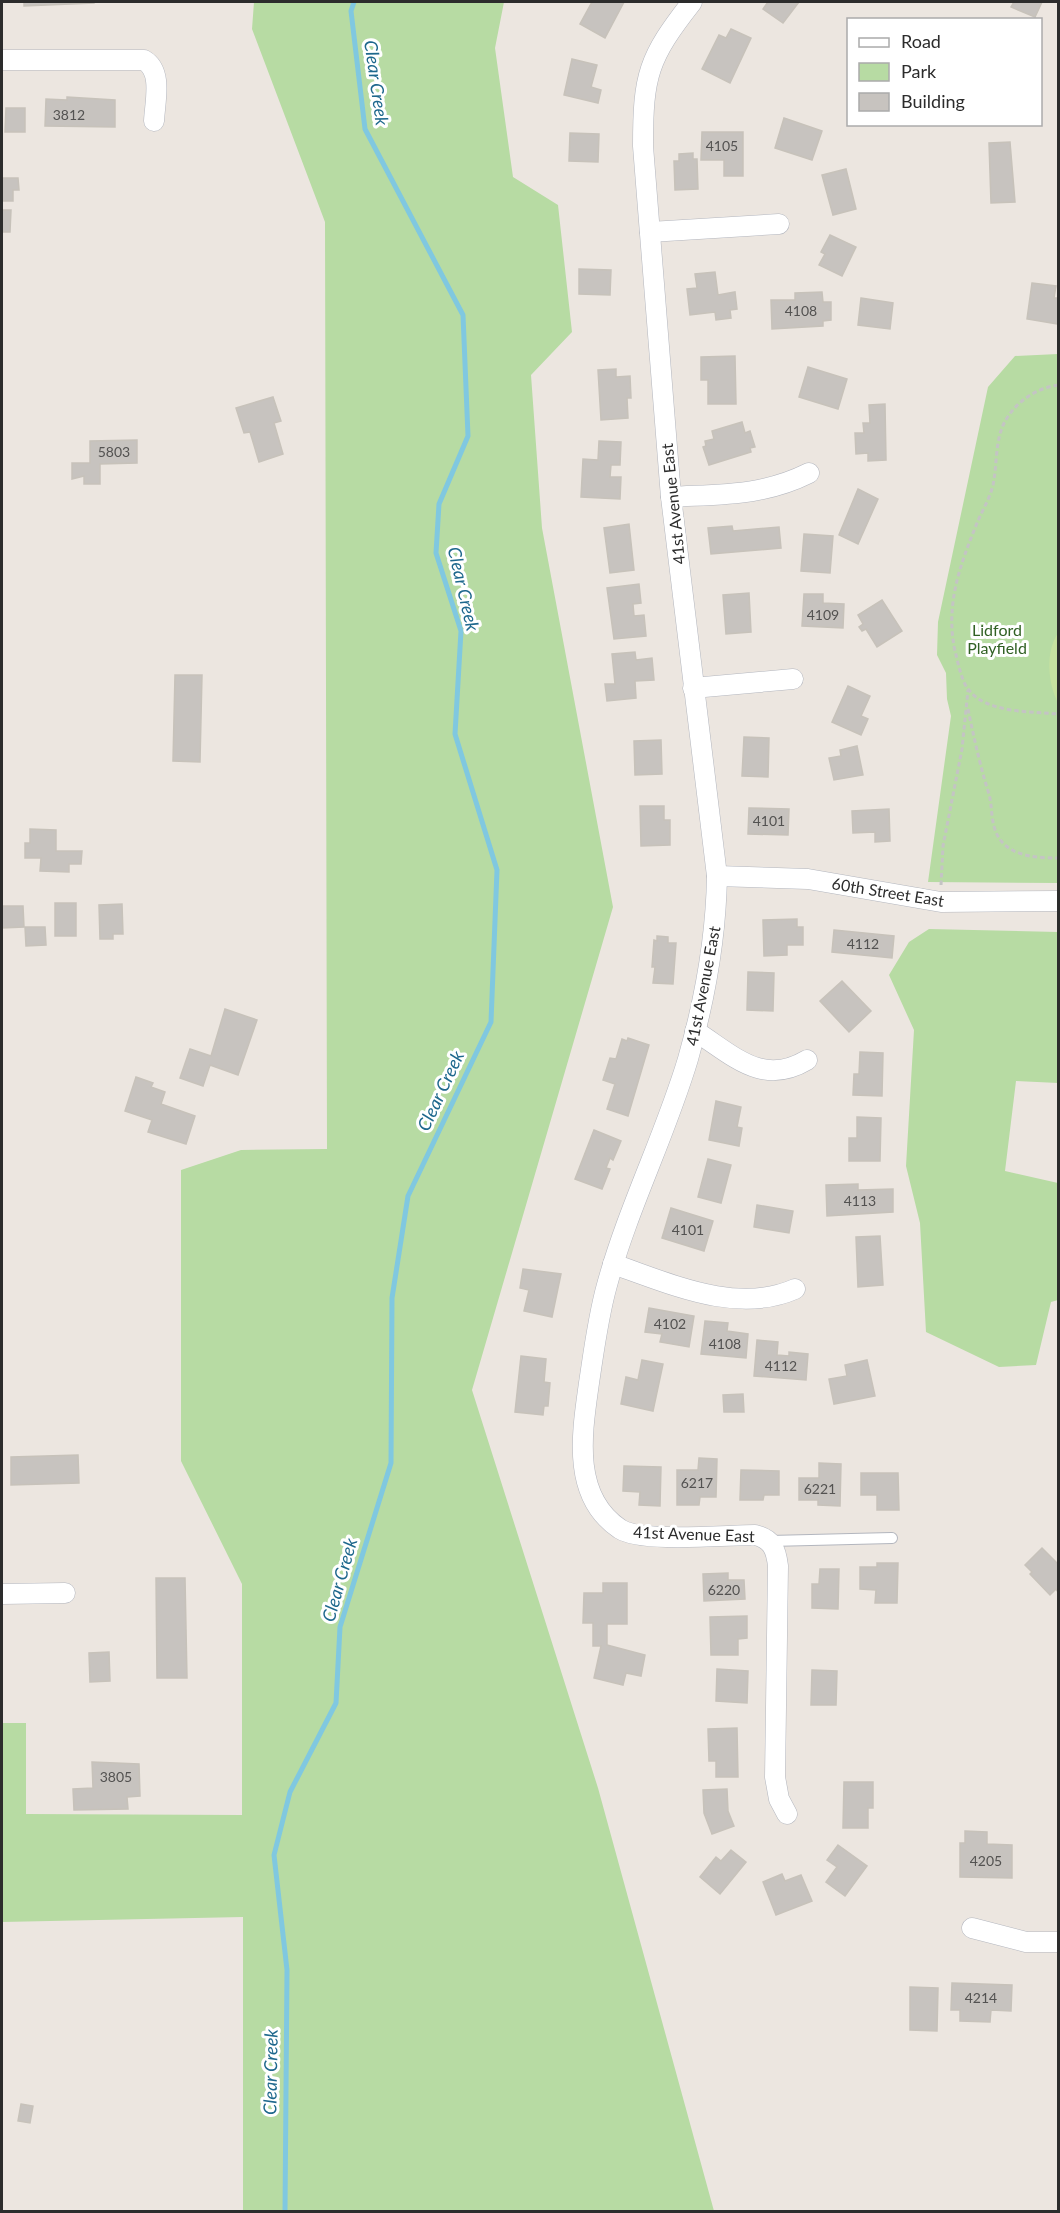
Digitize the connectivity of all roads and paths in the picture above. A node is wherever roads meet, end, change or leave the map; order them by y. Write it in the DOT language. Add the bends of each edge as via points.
graph roads {
  1 [pos="692,2"];
  2 [pos="2,60"];
  3 [pos="154,121"];
  4 [pos="779,224"];
  5 [pos="650,232"];
  6 [pos="1059,384"];
  7 [pos="809,473"];
  8 [pos="672,497"];
  9 [pos="793,680"];
  10 [pos="693,688"];
  11 [pos="968,689"];
  12 [pos="967,704"];
  13 [pos="1059,714"];
  14 [pos="1059,858"];
  15 [pos="717,876"];
  16 [pos="1059,901"];
  17 [pos="941,902"];
  18 [pos="695,1031"];
  19 [pos="807,1060"];
  20 [pos="613,1264"];
  21 [pos="795,1289"];
  22 [pos="892,1538"];
  23 [pos="770,1541"];
  24 [pos="65,1593"];
  25 [pos="2,1594"];
  26 [pos="787,1814"];
  27 [pos="972,1928"];
  28 [pos="1059,1942"];
  1 -- 5 [label="street, 41st Avenue East" via="648,69 643,146"];
  2 -- 3 [label="street" via="144,60 154,68 156,76"];
  4 -- 5 [label="street"];
  5 -- 8 [label="street, 41st Avenue East"];
  6 -- 11 [label="path" via="1024,398 1008,416 998,440 992,487 956,580 951,633"];
  7 -- 8 [label="street" via="754,492"];
  8 -- 10 [label="street, 41st Avenue East"];
  9 -- 10 [label="street"];
  10 -- 15 [label="street, 41st Avenue East"];
  11 -- 12 [label="path"];
  11 -- 13 [label="path" via="995,707"];
  12 -- 14 [label="path" via="994,827 1001,841 1017,853 1033,858"];
  12 -- 17 [label="path" via="943,846"];
  15 -- 17 [label="street, 60th Street East" via="808,879"];
  15 -- 18 [label="street, 41st Avenue East" via="713,945"];
  16 -- 17 [label="street, 60th Street East"];
  18 -- 19 [label="street" via="752,1068 765,1071 795,1067"];
  18 -- 20 [label="street, 41st Avenue East" via="679,1087"];
  20 -- 21 [label="street" via="691,1290 724,1296 774,1297"];
  20 -- 23 [label="street, 41st Avenue East" via="599,1320 583,1427 584,1470 595,1502 617,1527 637,1535 755,1535"];
  22 -- 23 [label="lane"];
  23 -- 26 [label="street, 41st Avenue East" via="778,1566 775,1777"];
  24 -- 25 [label="street"];
  27 -- 28 [label="street" via="1026,1942"];
}
